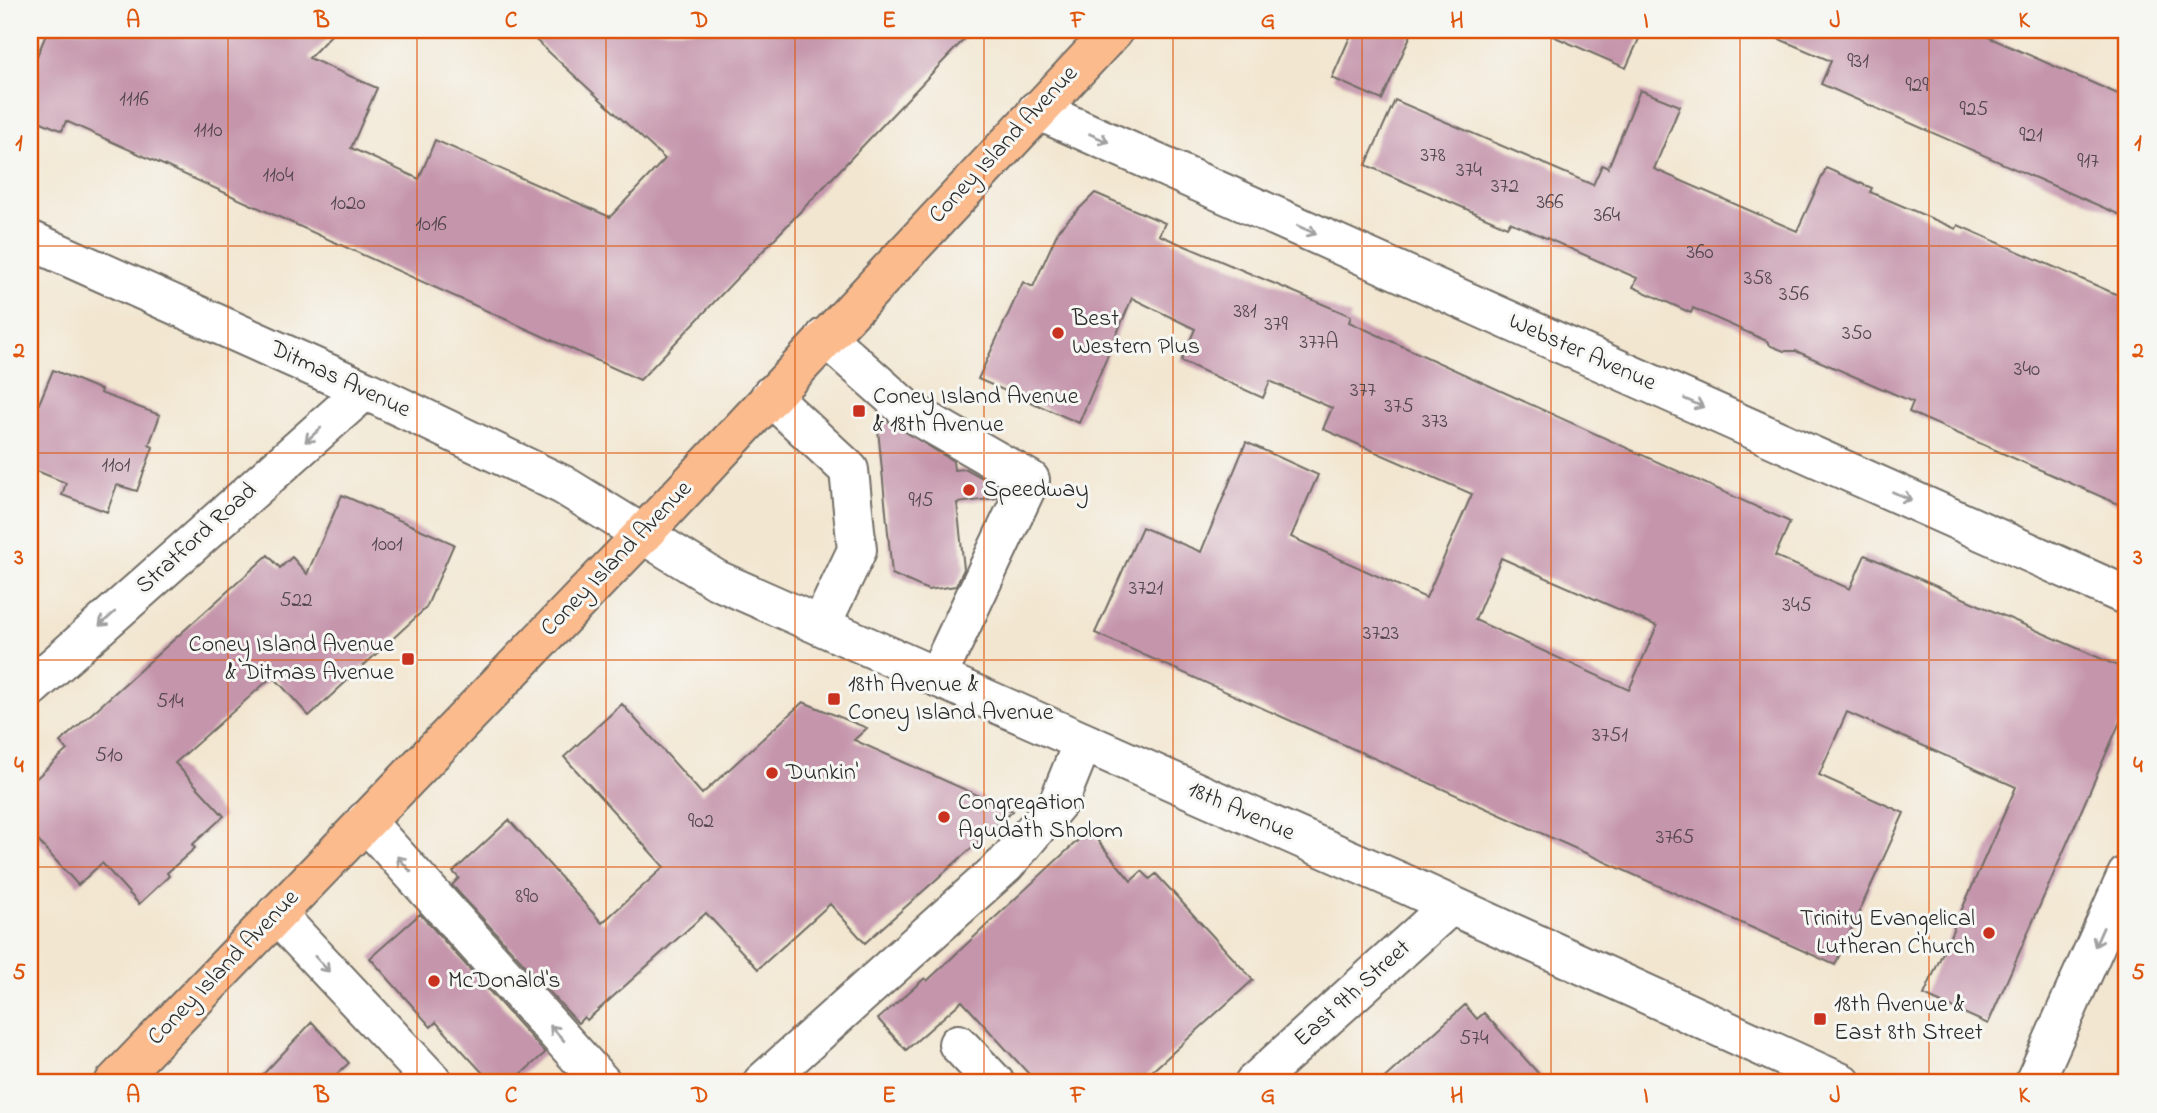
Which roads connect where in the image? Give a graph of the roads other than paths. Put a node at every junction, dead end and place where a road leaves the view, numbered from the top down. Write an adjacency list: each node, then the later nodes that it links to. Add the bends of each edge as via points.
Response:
1 (1114, 30): 2 (main road, Coney Island Avenue)
2 (1037, 110): 4 (main road, Coney Island Avenue); 8 (street, Webster Avenue, one-way to 8)
3 (30, 240): 5 (street, Ditmas Avenue)
4 (825, 337): 6 (main road, Coney Island Avenue); 10 (street, via 906,409 1030,480)
5 (365, 390): 7 (street, Ditmas Avenue, via 563,485); 11 (street, Stratford Road, one-way to 11)
6 (770, 396): 7 (main road, Coney Island Avenue); 9 (street, via 849,470 857,550)
7 (644, 533): 9 (street, 18th Avenue, via 717,580); 13 (main road, Coney Island Avenue)
8 (2127, 596)
9 (821, 625): 10 (street, 18th Avenue)
10 (937, 677): 12 (street, 18th Avenue)
11 (30, 688)
12 (1083, 742): 15 (street, 18th Avenue); 21 (street, via 1059,801 1006,864)
13 (365, 821): 16 (main road, Coney Island Avenue); 20 (street, one-way to 13)
14 (2127, 875): 25 (street, one-way to 25)
15 (1451, 905): 23 (street, East 9th Street); 24 (street, 18th Avenue)
16 (276, 914): 18 (main road, Coney Island Avenue); 19 (street, one-way to 19)
17 (958, 1044): 22 (street)
18 (114, 1083)
19 (434, 1083)
20 (602, 1083)
21 (762, 1083)
22 (995, 1083)
23 (1254, 1083)
24 (1843, 1083)
25 (2034, 1083)

